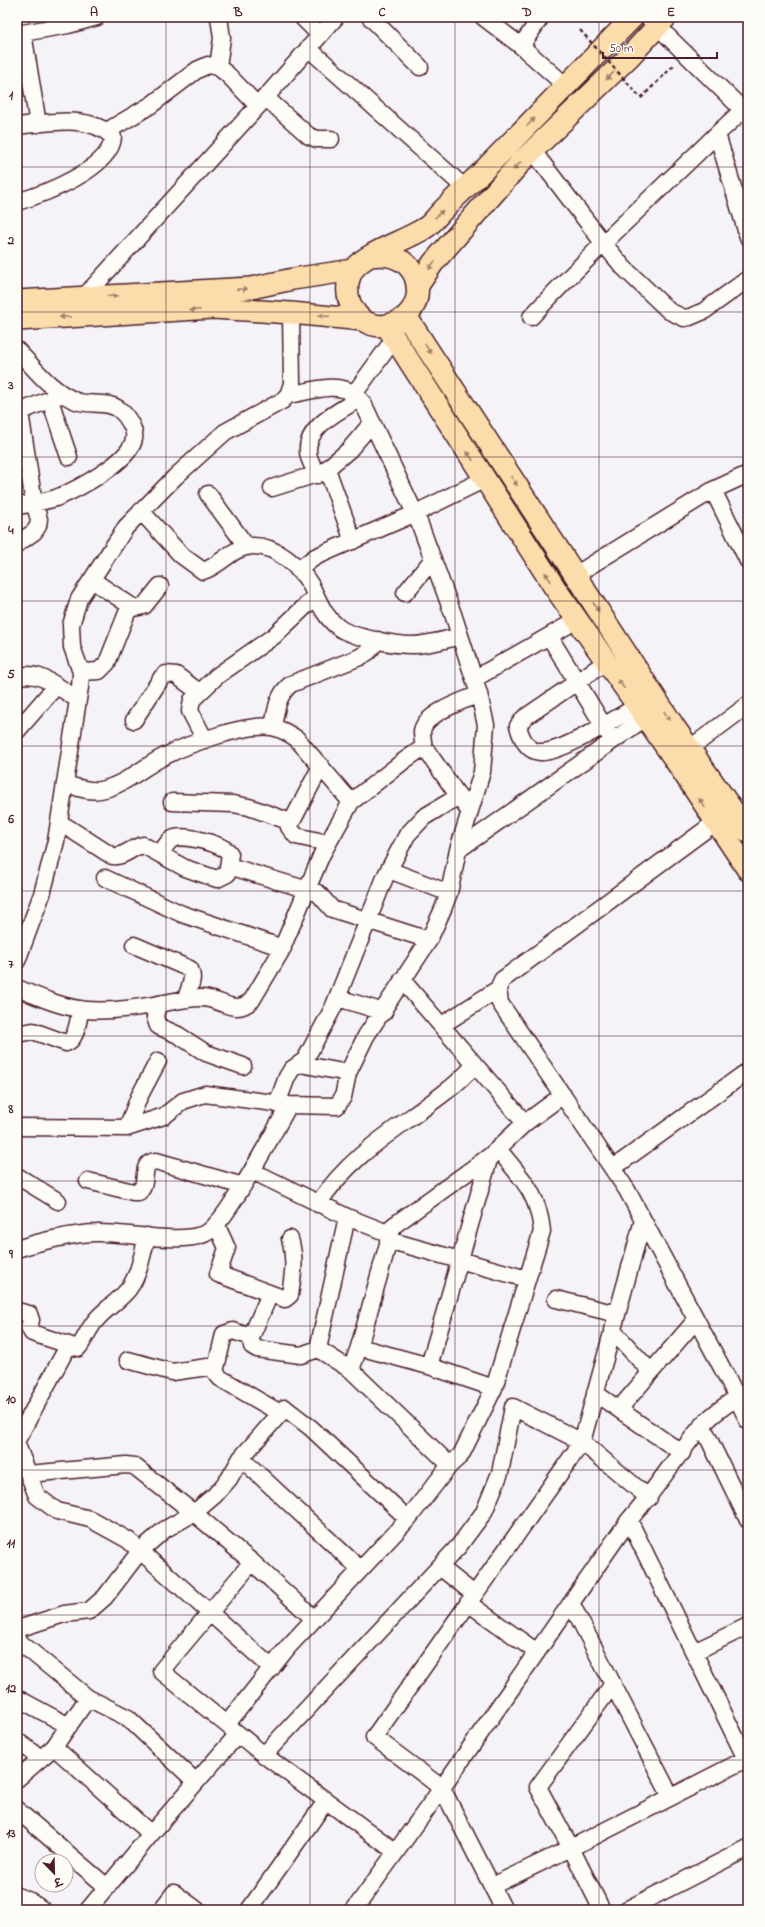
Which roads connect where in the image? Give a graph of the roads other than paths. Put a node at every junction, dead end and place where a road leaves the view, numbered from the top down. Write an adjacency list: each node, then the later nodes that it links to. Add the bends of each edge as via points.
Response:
1 (97, 17): 10 (street)
2 (219, 17): 14 (street, via 222,38)
3 (302, 17): 11 (street)
4 (370, 17): 15 (street)
5 (483, 17): 12 (street)
6 (541, 17): 12 (street)
7 (633, 17): 16 (main road)
8 (333, 19): 11 (street)
9 (657, 20): 18 (street, via 686,54); 24 (main road, one-way to 24, via 628,58)
10 (20, 34): 19 (street)
11 (320, 35): 13 (street)
12 (521, 46): 16 (street)
13 (308, 48): 17 (street); 25 (street)
14 (218, 67): 17 (street); 21 (street, via 208,65 197,70 151,104)
15 (420, 67)
16 (566, 86): 25 (main road, one-way to 16)
17 (262, 102): 23 (street, via 309,136); 33 (street)
18 (745, 112): 22 (street)
19 (38, 124): 20 (street); 21 (street, via 79,122)
20 (17, 126)
21 (107, 131): 26 (street, via 113,137 113,145 95,165 63,184)
22 (717, 134): 27 (street); 28 (street)
23 (331, 139)
24 (533, 151): 28 (street); 32 (main road, one-way to 32, via 432,263)
25 (465, 188): 29 (main road, one-way to 25, via 426,227)
26 (17, 202)
27 (748, 237)
28 (604, 244): 31 (street, via 623,267 669,311 684,318 704,311); 37 (street, via 571,273)
29 (370, 256): 30 (main road); 32 (main road, via 392,256 402,260 410,267)
30 (353, 270): 33 (main road, one-way to 30, via 251,288); 39 (main road, via 346,291 352,308)
31 (748, 279)
32 (417, 287): 36 (main road, via 416,300)
33 (84, 297): 34 (main road)
34 (17, 302)
35 (291, 313): 38 (main road, one-way to 38, via 213,308); 39 (main road, one-way to 35); 42 (street, via 292,384)
36 (406, 316): 40 (main road, via 397,322); 64 (main road, one-way to 64)
37 (531, 317)
38 (17, 320)
39 (363, 320): 40 (main road)
40 (390, 332): 43 (street); 50 (main road, one-way to 40)
41 (17, 350): 44 (street, via 47,382)
42 (288, 395): 43 (street, via 332,388 343,389); 56 (street, via 282,401 225,432)
43 (356, 396): 46 (street, via 363,403); 48 (street, via 331,415 312,435 308,446 309,456)
44 (56, 397): 45 (street); 47 (street); 54 (street, via 109,405 118,409 125,415 134,433 134,440 113,467 55,498)
45 (19, 412): 54 (street)
46 (372, 423): 48 (street, via 348,450); 57 (street)
47 (68, 457)
48 (322, 472): 51 (street); 58 (street)
49 (748, 474): 52 (street)
50 (485, 479): 57 (street); 70 (main road, one-way to 50)
51 (272, 488)
52 (713, 490): 62 (street); 64 (street)
53 (208, 494): 60 (street)
54 (34, 503): 55 (street); 59 (street, via 39,519 38,526)
55 (17, 506)
56 (141, 512): 60 (street, via 180,555 203,571 231,553); 65 (street, via 126,526)
57 (416, 513): 58 (street); 61 (street)
58 (353, 541): 63 (street, via 315,558)
59 (17, 544)
60 (246, 547): 63 (street, via 264,547 281,554)
61 (433, 559): 67 (street); 71 (street)
62 (748, 561)
63 (298, 570): 68 (street)
64 (575, 575): 91 (main road, one-way to 91)
65 (92, 580): 69 (street); 75 (street, via 79,599 70,625 72,647)
66 (160, 586): 69 (street, via 144,606 134,608)
67 (405, 593)
68 (316, 596): 73 (street, via 328,617 339,628); 80 (street, via 274,636 217,676)
69 (130, 605): 75 (street, via 107,662 99,671)
70 (577, 620): 72 (street); 74 (main road)
71 (460, 636): 73 (street, via 414,645); 79 (street)
72 (549, 636): 77 (street); 79 (street)
73 (378, 640): 86 (street, via 360,657 284,689 278,699)
74 (606, 662): 77 (street); 83 (main road, one-way to 74)
75 (81, 672): 81 (street)
76 (17, 678): 78 (street, via 30,674)
77 (577, 682): 85 (street); 85 (street, via 524,718 518,726 524,741 531,749 549,751 563,747)
78 (56, 686): 81 (street); 87 (street)
79 (476, 687): 90 (street, via 427,721 422,731); 98 (street, via 486,725 485,753 482,772)
80 (199, 692): 84 (street, via 176,675 166,674); 88 (street, via 192,700 190,711)
81 (77, 699): 93 (street)
82 (748, 706): 91 (street)
83 (641, 712): 85 (street); 89 (street); 101 (main road, one-way to 83)
84 (134, 720)
85 (603, 725): 89 (street)
86 (273, 727): 88 (street, via 256,727); 92 (street, via 297,739)
87 (17, 731)
88 (205, 740): 93 (street, via 165,756 110,787 88,790)
89 (613, 741): 104 (street)
90 (424, 747): 94 (street); 96 (street)
91 (689, 748): 97 (main road)
92 (321, 766): 96 (street); 100 (street)
93 (65, 784): 99 (street)
94 (459, 796): 98 (street); 107 (street, via 414,826)
95 (172, 802): 100 (street, via 233,804)
96 (351, 802): 103 (street)
97 (732, 810): 101 (street); 102 (main road)
98 (469, 811): 104 (street)
99 (59, 822): 105 (street, via 112,856 117,857 143,845); 116 (street, via 42,894)
100 (291, 822): 103 (street, via 289,827 296,836)
101 (715, 823): 108 (main road); 119 (street, via 502,980)
102 (748, 832)
103 (328, 843): 110 (street)
104 (458, 850): 111 (street)
105 (161, 854): 106 (street, via 196,872 217,879 227,874); 106 (street, via 175,838 215,844 228,850)
106 (228, 866): 110 (street)
107 (389, 870): 111 (street); 112 (street)
108 (748, 870)
109 (105, 878): 115 (street, via 182,914)
110 (306, 890): 112 (street, via 322,896 332,909); 115 (street)
111 (449, 893): 113 (street)
112 (368, 921): 113 (street); 121 (street)
113 (429, 940): 117 (street)
114 (134, 945): 120 (street, via 190,969 192,980)
115 (283, 948): 120 (street, via 246,1006 240,1008 207,998)
116 (17, 961)
117 (402, 980): 124 (street); 125 (street)
118 (17, 988): 123 (street, via 65,1006)
119 (498, 989): 125 (street); 133 (street, via 500,1003)
120 (186, 998): 122 (street)
121 (338, 998): 124 (street); 128 (street)
122 (158, 1004): 123 (street, via 110,1010); 130 (street, via 155,1017 158,1026 206,1053)
123 (81, 1009): 126 (street, via 74,1037 70,1042 66,1043 33,1032)
124 (384, 1012): 132 (street, via 366,1036)
125 (442, 1025): 129 (street)
126 (17, 1034)
127 (158, 1061): 137 (street, via 139,1097)
128 (300, 1064): 132 (street); 134 (street, via 287,1077)
129 (475, 1065): 135 (street); 145 (street, via 449,1090 377,1141 346,1168)
130 (243, 1066)
131 (748, 1071): 139 (street)
132 (348, 1073): 134 (street, via 343,1096 337,1106)
133 (563, 1095): 135 (street); 139 (street)
134 (283, 1104): 137 (street, via 205,1094 183,1101 164,1116); 140 (street)
135 (525, 1123): 138 (street)
136 (17, 1127): 137 (street)
137 (127, 1128)
138 (494, 1152): 150 (street, via 393,1226); 153 (street); 154 (street, via 531,1190 540,1213 542,1231)
139 (613, 1168): 147 (street)
140 (252, 1172): 143 (street); 145 (street)
141 (17, 1176): 144 (street)
142 (88, 1181): 143 (street, via 139,1192 144,1185 145,1167 156,1161)
143 (243, 1186): 148 (street)
144 (58, 1201)
145 (318, 1204): 146 (street)
146 (347, 1217): 150 (street); 164 (street)
147 (643, 1220): 158 (street); 159 (street)
148 (216, 1224): 149 (street, via 200,1236 190,1238); 155 (street, via 227,1248 218,1274)
149 (147, 1236): 152 (street, via 96,1232); 162 (street, via 132,1284 99,1316 78,1348)
150 (389, 1237): 153 (street); 163 (street)
151 (290, 1239): 155 (street, via 294,1255 290,1295 285,1299)
152 (17, 1249)
153 (460, 1260): 154 (street); 167 (street)
154 (527, 1279): 170 (street)
155 (270, 1294): 161 (street)
156 (556, 1299): 158 (street)
157 (17, 1311): 162 (street, via 29,1314 29,1327 32,1333)
158 (617, 1314): 160 (street)
159 (696, 1320): 169 (street); 172 (street)
160 (612, 1330): 169 (street); 171 (street)
161 (251, 1337): 164 (street, via 252,1346 257,1349 301,1355); 166 (street, via 233,1331 224,1334)
162 (68, 1346): 178 (street)
163 (360, 1347): 167 (street); 168 (street)
164 (318, 1349): 168 (street)
165 (128, 1360): 166 (street, via 172,1372)
166 (215, 1366): 175 (street, via 215,1372 220,1378)
167 (429, 1366): 170 (street)
168 (351, 1370): 183 (street)
169 (651, 1372): 174 (street)
170 (491, 1393): 173 (street); 183 (street, via 461,1455)
171 (595, 1393): 174 (street); 179 (street)
172 (742, 1395): 176 (street); 177 (street)
173 (513, 1407): 179 (street); 192 (street, via 500,1473 484,1512)
174 (619, 1409): 181 (street)
175 (280, 1413): 182 (street); 187 (street, via 285,1408 311,1428)
176 (748, 1421)
177 (702, 1425): 181 (street); 189 (street)
178 (17, 1440)
179 (582, 1442): 185 (street); 194 (street)
180 (17, 1445): 184 (street)
181 (682, 1453): 185 (street)
182 (241, 1458): 186 (street, via 229,1479); 193 (street)
183 (450, 1465): 187 (street)
184 (29, 1474): 186 (street, via 134,1466); 190 (street, via 37,1496 57,1511 90,1519 128,1540)
185 (648, 1498): 188 (street)
186 (194, 1513): 190 (street, via 164,1530); 191 (street)
187 (408, 1519): 193 (street)
188 (629, 1520): 195 (street); 201 (street)
189 (748, 1520)
190 (140, 1551): 196 (street); 199 (street, via 105,1597 89,1611 64,1614)
191 (252, 1562): 196 (street); 197 (street)
192 (440, 1567): 194 (street); 210 (street)
193 (360, 1569): 197 (street)
194 (471, 1599): 200 (street); 215 (street, via 374,1737)
195 (571, 1603): 200 (street); 203 (street)
196 (210, 1613): 202 (street); 207 (street, via 161,1671)
197 (314, 1619): 202 (street)
198 (748, 1626): 201 (street)
199 (19, 1630): 205 (street)
200 (537, 1652): 215 (street)
201 (694, 1652): 212 (street)
202 (272, 1668): 207 (street)
203 (613, 1684): 216 (street); 220 (street, via 538,1787)
204 (17, 1698): 206 (street)
205 (88, 1698): 206 (street); 214 (street, via 128,1718)
206 (69, 1726): 209 (street)
207 (233, 1729): 210 (street); 214 (street)
208 (17, 1741): 211 (street)
209 (54, 1747): 211 (street); 219 (street)
210 (264, 1755): 217 (street)
211 (41, 1758): 213 (street)
212 (747, 1760): 216 (street)
213 (17, 1779)
214 (196, 1782): 219 (street)
215 (442, 1788): 222 (street); 223 (street)
216 (672, 1797): 220 (street)
217 (326, 1801): 222 (street); 230 (street)
218 (17, 1810): 224 (street)
219 (150, 1834): 224 (street)
220 (571, 1848): 223 (street); 233 (street)
221 (748, 1848): 234 (street)
222 (396, 1852): 231 (street)
223 (492, 1886): 232 (street)
224 (107, 1887): 227 (street)
225 (17, 1896): 226 (street)
226 (43, 1910)
227 (88, 1910)
228 (161, 1910): 229 (street, via 174,1893)
229 (197, 1910)
230 (249, 1910)
231 (354, 1910)
232 (504, 1910)
233 (602, 1910)
234 (626, 1910)

